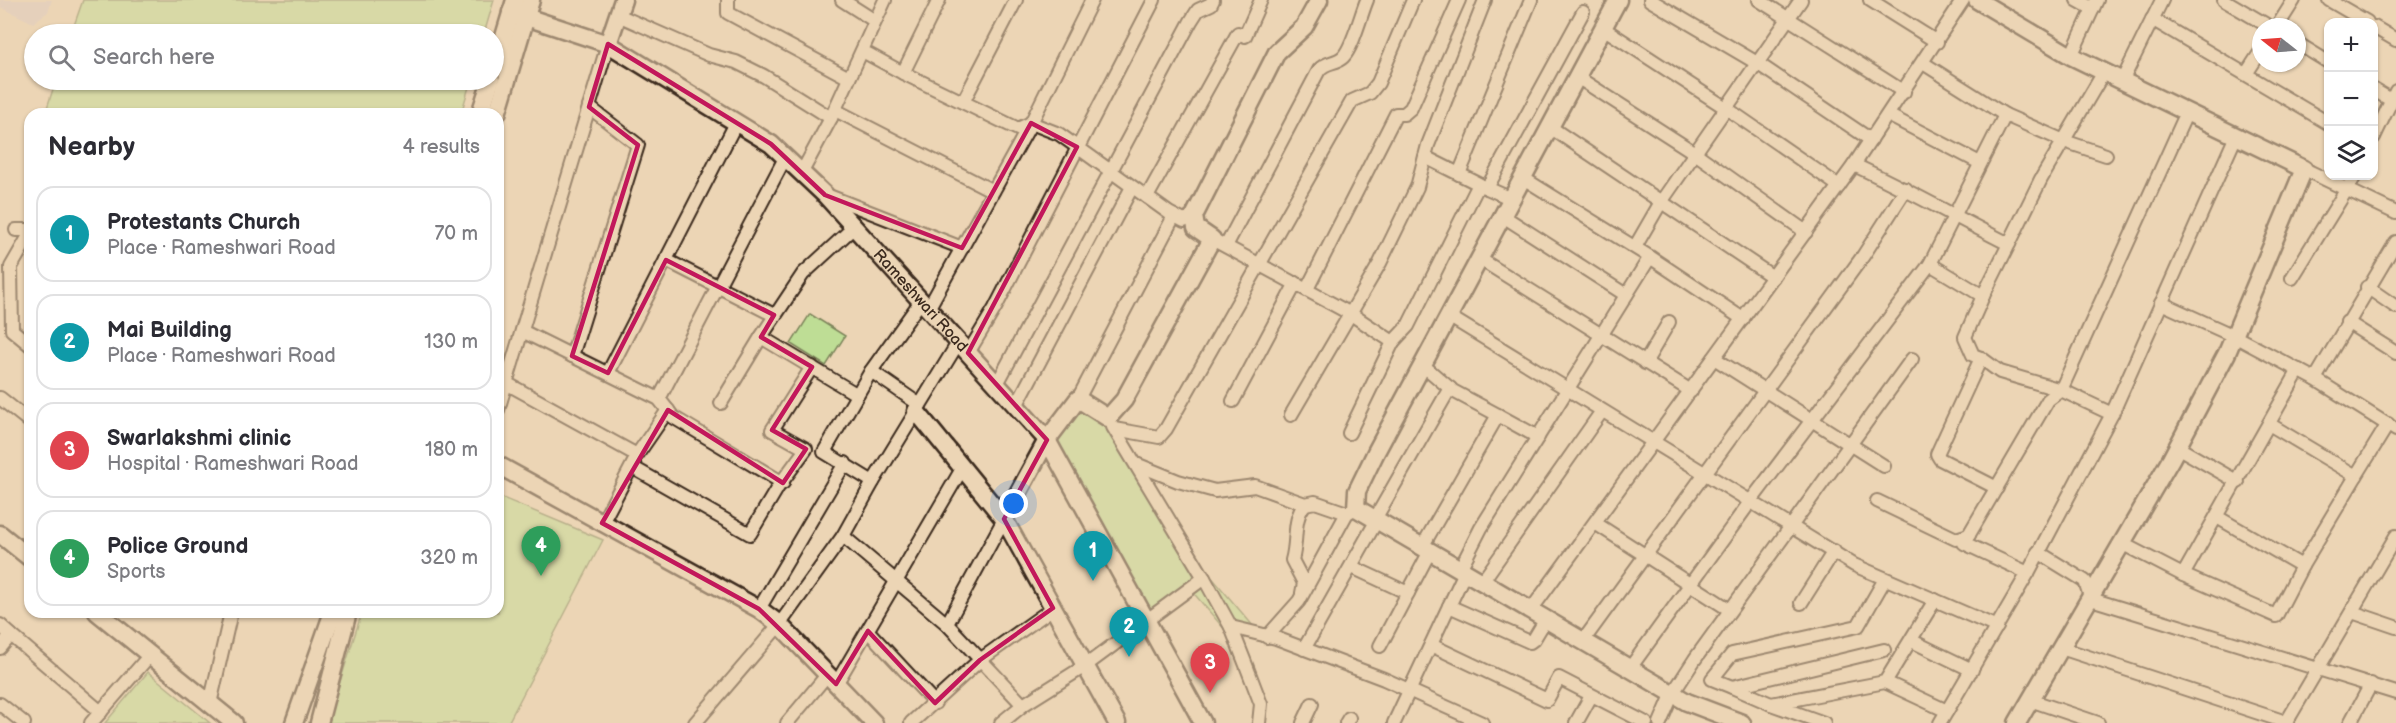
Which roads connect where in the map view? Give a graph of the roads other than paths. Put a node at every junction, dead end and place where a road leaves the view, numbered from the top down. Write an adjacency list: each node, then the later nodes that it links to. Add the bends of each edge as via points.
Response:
1 (728, 0): 55 (street, via 728,13)
2 (842, 0): 37 (street)
3 (885, 0): 37 (street)
4 (939, 0): 52 (street)
5 (1016, 0): 63 (street)
6 (1092, 0): 74 (street)
7 (1154, 0): 80 (street)
8 (1213, 0): 89 (street, via 1195,15)
9 (1261, 0): 100 (street, via 1245,36 1238,33)
10 (1319, 0): 105 (street, via 1304,27 1276,51)
11 (1367, 0): 114 (street, via 1344,56 1319,70)
12 (1413, 0): 121 (street, via 1378,83 1370,93 1352,101)
13 (1459, 0): 126 (street, via 1411,108 1396,114)
14 (1485, 0): 84 (street)
15 (1531, 0): 90 (street)
16 (1618, 0): 38 (street)
17 (1650, 0): 48 (street)
18 (1759, 0): 32 (street)
19 (1801, 0): 32 (street)
20 (1870, 0): 41 (street)
21 (1963, 0): 41 (street)
22 (1977, 0): 46 (street)
23 (2077, 0): 28 (street)
24 (2162, 0): 36 (street)
25 (2224, 0): 33 (street)
26 (2294, 0): 34 (street)
27 (2329, 0): 35 (street)
28 (2095, 4): 46 (street)
29 (521, 7): 42 (street, Rameshwari Road); 43 (street); 56 (street)
30 (620, 7): 42 (street); 70 (street, via 709,55 736,62)
31 (1583, 12): 93 (street)
32 (1788, 18): 48 (street); 61 (street)
33 (2255, 18)
34 (2283, 18)
35 (2360, 18)
36 (2152, 19): 53 (street); 57 (street)
37 (875, 21): 55 (street)
38 (1603, 28): 54 (street); 67 (street)
39 (2378, 30): 40 (street)
40 (2396, 40)
41 (1936, 42): 49 (street)
42 (608, 44): 64 (street); 73 (street, Rameshwari Road)
43 (504, 47)
44 (2306, 49): 47 (street)
45 (868, 54): 52 (street)
46 (2071, 56): 51 (street)
47 (2324, 60)
48 (1757, 63): 67 (street); 78 (street)
49 (1923, 63): 61 (street); 69 (street)
50 (2252, 65): 53 (street)
51 (2104, 72): 57 (street); 79 (street)
52 (903, 73): 63 (street)
53 (2246, 74): 72 (street)
54 (1577, 77): 75 (street); 81 (street)
55 (849, 78): 70 (street)
56 (504, 80)
57 (2122, 81): 68 (street)
58 (488, 90): 65 (street)
59 (502, 90): 66 (street)
60 (2378, 91): 62 (street)
61 (1904, 92): 71 (street)
62 (2394, 96): 76 (street)
63 (963, 102): 74 (street, via 1018,129)
64 (589, 107): 139 (street); 147 (street, via 638,145)
65 (482, 108)
66 (497, 108)
67 (1726, 108): 81 (street); 94 (street)
68 (2187, 112): 77 (street); 164 (street)
69 (2005, 114): 79 (street); 85 (street)
70 (836, 115): 88 (street); 98 (street)
71 (1888, 115): 78 (street); 85 (street)
72 (2324, 121)
73 (736, 123): 83 (street, Rameshwari Road); 119 (street)
74 (1031, 123): 80 (street, via 1059,134); 98 (street)
75 (1550, 127): 91 (street); 102 (street)
76 (2378, 127)
77 (2236, 136): 87 (street); 130 (street)
78 (1871, 140): 86 (street)
79 (2064, 141): 82 (street); 115 (street)
80 (1077, 147): 89 (street); 145 (street, via 995,308)
81 (1695, 153): 102 (street); 111 (street)
82 (2106, 155)
83 (786, 156): 88 (street, Rameshwari Road); 125 (street)
84 (1425, 157): 90 (street); 133 (street, via 1413,196)
85 (1980, 163): 107 (street)
86 (1854, 165): 94 (street); 96 (street)
87 (2304, 169): 97 (street); 141 (street)
88 (801, 172): 99 (street, Rameshwari Road)
89 (1111, 172): 95 (street); 159 (street)
90 (1459, 174): 93 (street)
91 (1523, 178): 101 (street); 117 (street)
92 (2353, 180): 97 (street)
93 (1483, 186): 101 (street); 144 (street, via 1408,326)
94 (1839, 186): 111 (street)
95 (1132, 187): 100 (street); 172 (street)
96 (1906, 189): 107 (street); 162 (street, via 1863,256)
97 (2349, 190): 103 (street); 124 (street)
98 (993, 191): 116 (street)
99 (825, 195): 108 (street, Rameshwari Road); 116 (street)
100 (1147, 197): 104 (street)
101 (1512, 199): 106 (street)
102 (1661, 202): 117 (street); 123 (street)
103 (2396, 213)
104 (1174, 216): 105 (street, via 1184,221); 169 (street)
105 (1194, 216): 114 (street, via 1196,228)
106 (1503, 216): 120 (street); 128 (street)
107 (1953, 216): 115 (street); 122 (street)
108 (854, 227): 131 (street, Rameshwari Road); 134 (street, via 803,274)
109 (16, 230): 110 (street)
110 (24, 231)
111 (1806, 231): 123 (street)
112 (2396, 242): 127 (street)
113 (24, 243): 143 (street, via 11,267 10,308 12,330)
114 (1219, 243): 121 (street); 181 (street)
115 (2009, 244): 129 (street)
116 (962, 248): 131 (street)
117 (1635, 248): 118 (street)
118 (1650, 257): 128 (street); 136 (street)
119 (666, 260): 125 (street); 156 (street)
120 (1480, 260): 135 (street); 140 (street)
121 (1261, 264): 126 (street); 181 (street, via 1159,437)
122 (1930, 264): 129 (street); 180 (street)
123 (1773, 277): 136 (street)
124 (2292, 278)
125 (719, 285): 134 (street); 168 (street)
126 (1302, 286): 133 (street); 170 (street)
127 (2367, 287): 132 (street); 138 (street)
128 (1626, 295): 140 (street)
129 (1983, 296): 148 (street, via 1965,337 1973,355)
130 (2162, 303): 141 (street); 176 (street)
131 (924, 305): 145 (street, Rameshwari Road); 154 (street)
132 (2396, 307)
133 (1351, 314): 144 (street); 177 (street)
134 (774, 315): 142 (street)
135 (1450, 317): 152 (street); 161 (street)
136 (1743, 319): 149 (street)
137 (1669, 322): 151 (street)
138 (2347, 322): 146 (street); 157 (street)
139 (522, 331): 147 (street); 158 (street)
140 (1601, 336): 151 (street); 161 (street)
141 (2234, 336): 155 (street); 189 (street)
142 (761, 337): 153 (street); 171 (street)
143 (24, 340)
144 (1393, 342): 184 (street)
145 (963, 348): 159 (street, Rameshwari Road); 173 (street)
146 (2396, 353)
147 (572, 356): 156 (street)
148 (1981, 357): 164 (street, via 2000,372); 201 (street, via 1937,454)
149 (1714, 358): 162 (street); 165 (street)
150 (1912, 359): 188 (street)
151 (1645, 363): 165 (street)
152 (1424, 366): 160 (street); 205 (street, via 1376,452)
153 (812, 367): 166 (street); 200 (street, via 772,430 806,449)
154 (871, 370): 166 (street); 173 (street)
155 (2299, 370): 157 (street); 182 (street)
156 (608, 373): 168 (street)
157 (2314, 378): 183 (street)
158 (506, 383): 163 (street); 190 (street)
159 (997, 384): 172 (street, Rameshwari Road)
160 (1450, 388): 178 (street); 208 (street)
161 (1567, 389): 175 (street); 185 (street)
162 (1765, 389): 180 (street); 196 (street)
163 (504, 390)
164 (2061, 390): 176 (street); 201 (street, via 2048,400)
165 (1691, 391): 187 (street)
166 (856, 394): 191 (street, via 824,452)
167 (0, 398): 179 (street)
168 (659, 399): 174 (street)
169 (1078, 399): 181 (street); 186 (street)
170 (1233, 401)
171 (721, 403)
172 (1016, 406): 186 (street, Rameshwari Road)
173 (918, 408): 194 (street); 198 (street)
174 (668, 410): 190 (street); 200 (street, via 673,417)
175 (1602, 411): 187 (street); 230 (street)
176 (2112, 414): 219 (street)
177 (1291, 415)
178 (1498, 415): 185 (street); 217 (street)
179 (24, 417)
180 (1813, 419): 188 (street); 203 (street)
181 (1112, 424): 192 (street)
182 (2269, 424): 197 (street); 199 (street)
183 (2392, 427): 197 (street)
184 (1349, 433)
185 (1538, 437): 224 (street, via 1482,528)
186 (1047, 440): 207 (street); 247 (street, Rameshwari Road)
187 (1654, 442): 196 (street); 210 (street)
188 (1851, 445): 193 (street); 211 (street)
189 (2177, 447): 199 (street); 216 (street)
190 (635, 461): 200 (street, via 750,534); 209 (street)
191 (845, 463): 198 (street); 239 (street)
192 (1136, 464): 204 (street, via 1215,491 1255,486); 227 (street)
193 (1884, 466)
194 (963, 467): 207 (street); 229 (street)
195 (504, 468): 209 (street)
196 (1704, 473): 203 (street); 221 (street)
197 (2356, 476): 222 (street)
198 (873, 482): 214 (street)
199 (2238, 482): 206 (street)
200 (783, 483)
201 (1996, 488): 213 (street)
202 (1877, 501): 213 (street, via 1956,539)
203 (1750, 502): 211 (street); 231 (street)
204 (1305, 504): 205 (street, via 1315,502); 233 (street, via 1296,521 1292,560 1304,583)
205 (1351, 510): 208 (street); 233 (street)
206 (2217, 517): 222 (street); 226 (street)
207 (1004, 519): 238 (street); 248 (street)
208 (1376, 520): 217 (street); 223 (street)
209 (602, 523): 239 (street)
210 (1595, 523): 221 (street); 242 (street)
211 (1790, 528): 218 (street); 240 (street)
212 (0, 534): 220 (street)
213 (1969, 535): 225 (street, via 1964,543)
214 (843, 536): 229 (street); 250 (street)
215 (2396, 536): 241 (street)
216 (2121, 543): 226 (street); 234 (street)
217 (1426, 549): 224 (street); 232 (street)
218 (1834, 551): 228 (street); 236 (street)
219 (2038, 552): 225 (street); 234 (street, via 2085,581)
220 (24, 553)
221 (1647, 557): 231 (street); 257 (street)
222 (2302, 566): 226 (street, via 2276,616)
223 (1352, 567): 232 (street); 263 (street)
224 (1463, 570): 230 (street); 237 (street)
225 (2028, 573): 252 (street)
226 (2183, 575)
227 (1204, 578): 247 (street); 251 (street)
228 (1884, 579): 235 (street); 274 (street, via 1858,626 1732,654 1712,679)
229 (897, 581): 248 (street); 254 (street)
230 (1482, 582): 242 (street)
231 (1690, 584): 240 (street); 268 (street)
232 (1408, 593): 260 (street)
233 (1301, 594): 256 (street)
234 (2091, 598): 262 (street); 269 (street)
235 (1935, 600): 252 (street); 258 (street)
236 (1801, 603)
237 (1449, 606): 242 (street, via 1530,642); 259 (street)
238 (1053, 608): 266 (street); 267 (street)
239 (759, 609): 250 (street)
240 (1730, 610): 276 (street)
241 (2352, 612): 253 (street); 269 (street)
242 (1538, 615): 257 (street)
243 (104, 618): 265 (street)
244 (230, 618): 282 (street)
245 (331, 618): 293 (street)
246 (346, 618): 294 (street)
247 (1146, 620): 267 (street); 300 (street, Rameshwari Road)
248 (947, 624): 266 (street)
249 (0, 625): 255 (street)
250 (779, 625): 271 (street); 295 (street)
251 (1231, 627): 256 (street); 301 (street, via 1261,704)
252 (1996, 627): 270 (street)
253 (2396, 627)
254 (868, 631): 271 (street); 280 (street)
255 (12, 635): 261 (street); 288 (street)
256 (1267, 638): 263 (street)
257 (1583, 641): 268 (street)
258 (1912, 641): 270 (street); 272 (street)
259 (1431, 645): 275 (street); 278 (street, via 1547,700 1558,678)
260 (1380, 646)
261 (0, 648)
262 (2061, 648): 279 (street); 314 (street)
263 (1304, 649): 275 (street)
264 (1884, 650): 274 (street)
265 (150, 655): 282 (street); 288 (street)
266 (980, 660): 280 (street); 284 (street)
267 (1085, 666): 284 (street); 289 (street)
268 (1630, 668): 276 (street)
269 (2316, 668): 273 (street); 314 (street)
270 (1972, 670): 287 (street)
271 (832, 679): 296 (street); 297 (street)
272 (1885, 682): 283 (street); 287 (street)
273 (2371, 684): 277 (street); 315 (street)
274 (1732, 687): 283 (street)
275 (1410, 690): 303 (street); 304 (street)
276 (1673, 693): 307 (street); 308 (street)
277 (2396, 693)
278 (1591, 696): 305 (street); 306 (street)
279 (2030, 700): 312 (street); 313 (street)
280 (935, 703): 298 (street)
281 (0, 704): 290 (street)
282 (210, 704): 292 (street)
283 (1771, 704): 286 (street)
284 (1023, 705): 299 (street)
285 (1312, 705): 302 (street)
286 (1788, 710): 309 (street); 310 (street)
287 (1947, 711): 311 (street)
288 (100, 712): 291 (street)
289 (1113, 721)
290 (24, 723)
291 (91, 723)
292 (234, 723)
293 (294, 723)
294 (319, 723)
295 (695, 723)
296 (787, 723)
297 (874, 723)
298 (911, 723)
299 (1002, 723)
300 (1203, 723)
301 (1259, 723)
302 (1303, 723)
303 (1394, 723)
304 (1482, 723)
305 (1576, 723)
306 (1646, 723)
307 (1660, 723)
308 (1742, 723)
309 (1784, 723)
310 (1824, 723)
311 (1940, 723)
312 (2017, 723)
313 (2098, 723)
314 (2286, 723)
315 (2350, 723)

